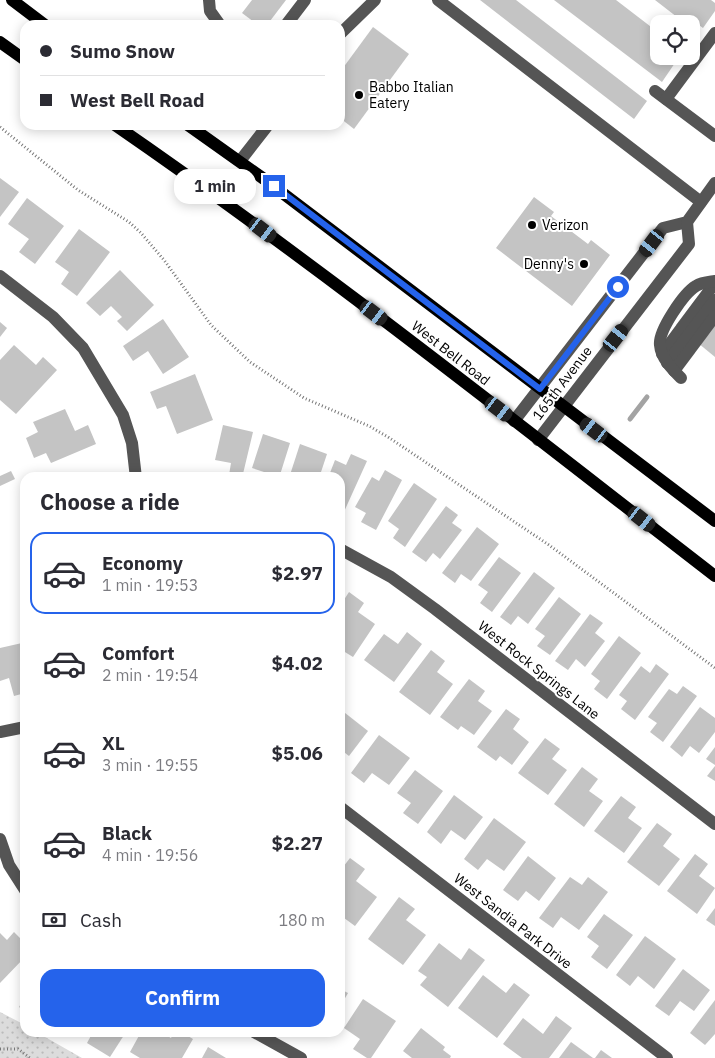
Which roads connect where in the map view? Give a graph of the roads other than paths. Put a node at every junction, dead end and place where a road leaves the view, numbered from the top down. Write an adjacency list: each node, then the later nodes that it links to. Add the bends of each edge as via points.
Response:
1 (12, 0): 6 (main road)
2 (209, 0): 7 (street, via 210,12)
3 (305, 0): 8 (street)
4 (375, 0): 9 (street)
5 (438, 0): 19 (street)
6 (38, 20)
7 (216, 20)
8 (290, 20)
9 (345, 29)
10 (715, 33): 16 (street, via 660,95)
11 (0, 42): 12 (main road)
12 (20, 56)
13 (121, 130): 28 (main road, West Bell Road, via 207,189)
14 (195, 130): 17 (main road, West Bell Road)
15 (264, 130): 17 (street)
16 (715, 136)
17 (240, 161): 26 (main road, West Bell Road)
18 (715, 183): 19 (street)
19 (702, 202): 20 (street)
20 (686, 222): 26 (street, 165th Avenue, via 663,228); 27 (street, 165th Avenue, via 688,244)
21 (0, 276): 30 (street, via 53,317 83,348 123,415 132,443)
22 (715, 282): 25 (street)
23 (715, 300): 25 (street)
24 (715, 316): 25 (street)
25 (671, 367)
26 (540, 389): 27 (main road, West Bell Road); 28 (street, 165th Avenue)
27 (563, 407): 29 (street, 165th Avenue); 31 (main road, West Bell Road)
28 (514, 421): 29 (main road, West Bell Road)
29 (538, 440): 33 (main road, West Bell Road)
30 (135, 472)
31 (715, 521)
32 (345, 552): 37 (street, West Rock Springs Lane, via 391,577)
33 (715, 576)
34 (20, 728): 35 (street)
35 (0, 732)
36 (345, 811): 42 (street, West Sandia Park Drive)
37 (715, 824)
38 (0, 839): 39 (street, via 9,865)
39 (20, 882)
40 (263, 1037): 41 (street)
41 (301, 1058)
42 (667, 1058)

